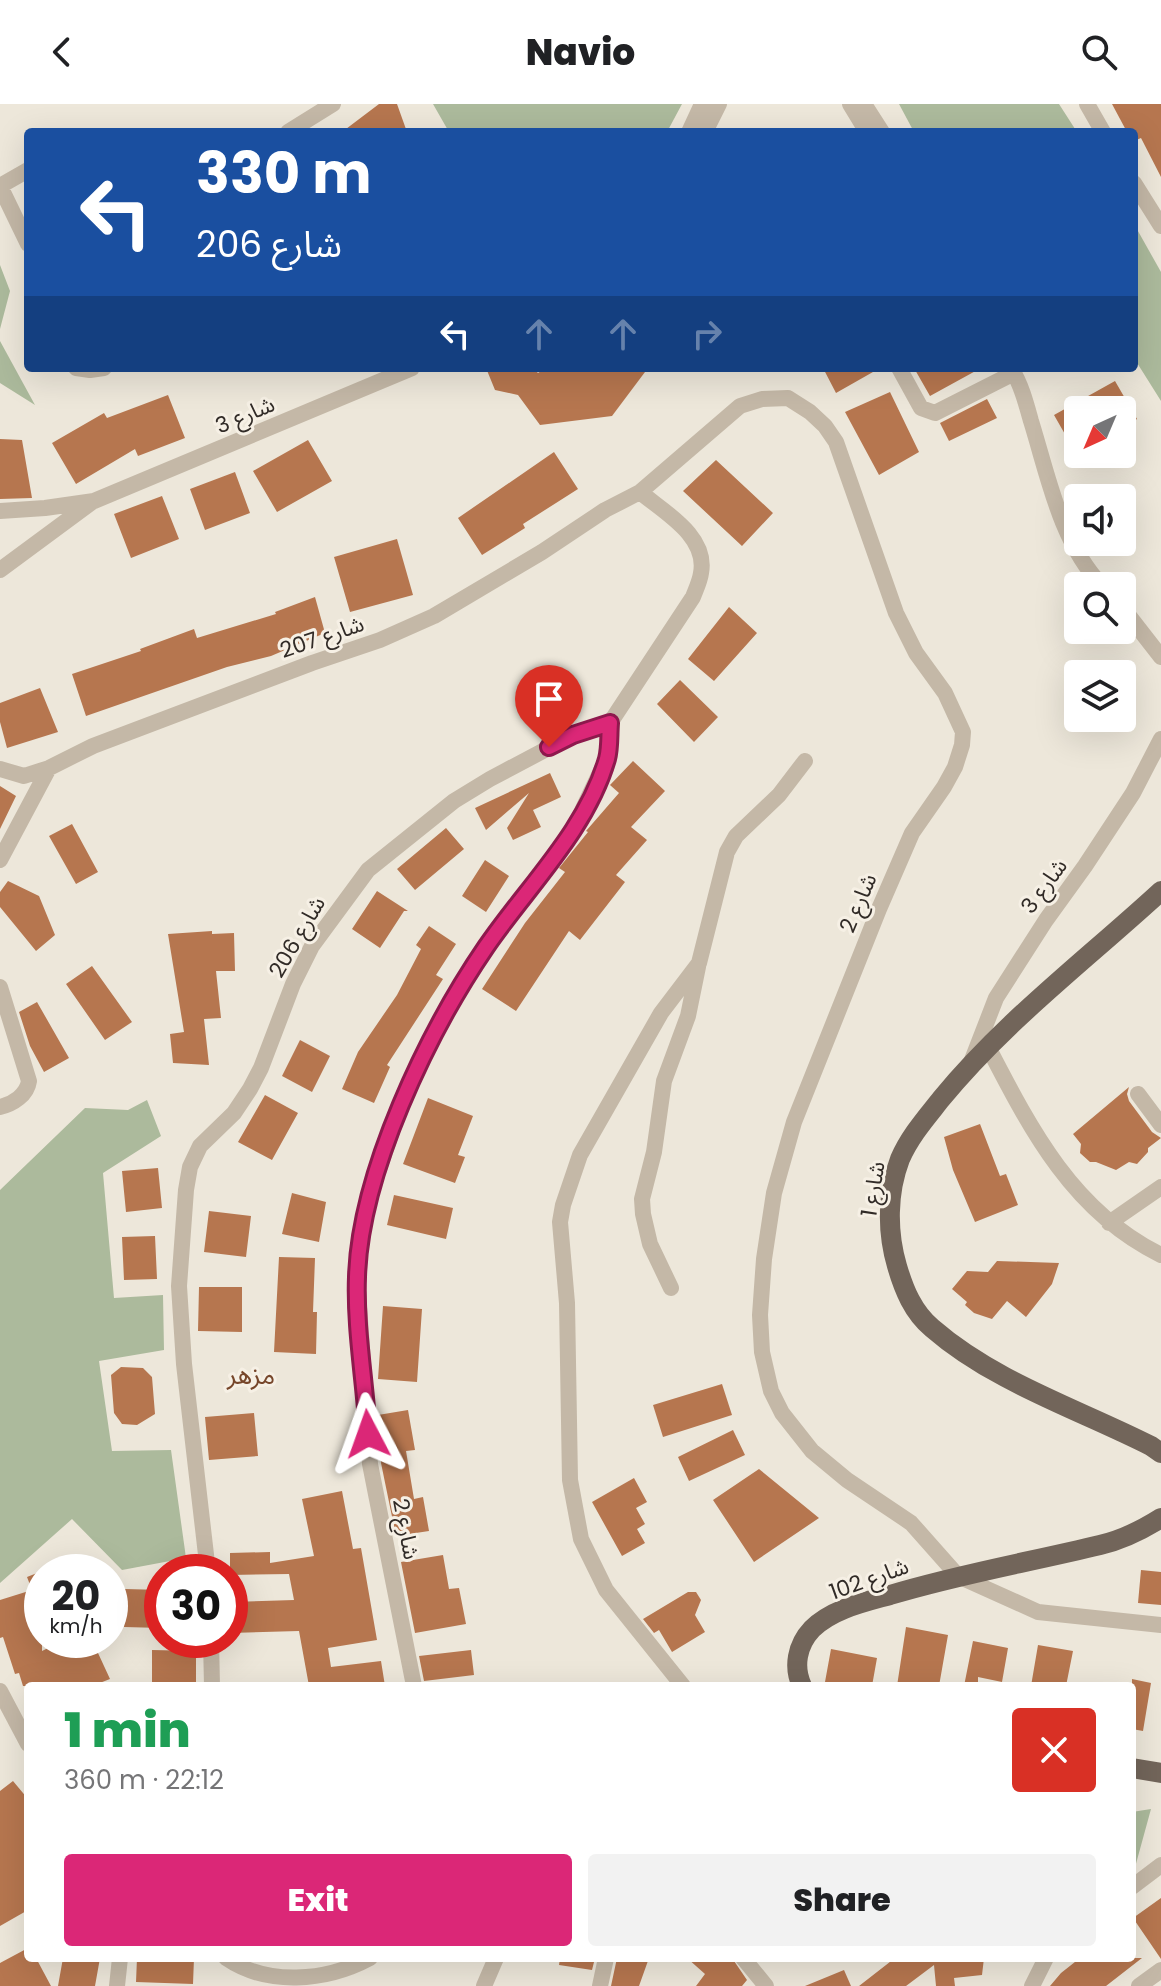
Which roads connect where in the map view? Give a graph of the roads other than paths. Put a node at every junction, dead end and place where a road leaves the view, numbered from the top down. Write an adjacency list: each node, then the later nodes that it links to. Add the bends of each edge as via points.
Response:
1 (333, 104): 7 (street)
2 (702, 104): 8 (street)
3 (719, 104): 9 (street)
4 (850, 104): 10 (street)
5 (864, 104): 11 (street)
6 (1087, 104): 12 (street)
7 (294, 128)
8 (691, 128)
9 (707, 128)
10 (865, 128)
11 (879, 128)
12 (1101, 128)
13 (24, 172): 14 (street)
14 (0, 186): 17 (street)
15 (1138, 189): 16 (street)
16 (1161, 226)
17 (24, 236)
18 (402, 372): 23 (street, شارع 3)
19 (901, 372): 20 (street, via 921,408 935,413)
20 (1009, 372)
21 (1014, 372): 26 (street, via 1066,533)
22 (640, 492): 29 (street, via 688,532 702,561 701,573 693,597); 32 (street, شارع 207, via 434,616 93,746); 50 (street, شارع 2, via 740,406 788,398 810,412 836,442 896,613 963,732 955,767 912,833 879,909 794,1122 774,1193 760,1315 771,1391 794,1430 832,1468 911,1523)
23 (94, 501): 24 (street); 25 (street)
24 (0, 511)
25 (0, 570)
26 (1091, 572)
27 (1136, 625): 28 (street)
28 (1161, 657)
29 (610, 723): 49 (street, شارع 206, via 573,735 490,779 368,870 312,946 250,1089 200,1146 186,1190 179,1286); 54 (street, شارع 2, via 607,758 573,830 484,950 426,1049 366,1207 357,1276 370,1464)
30 (1161, 739): 39 (street, شارع 3, via 1133,793 996,998)
31 (805, 761): 36 (street, via 727,852)
32 (49, 768): 33 (street, شارع 207, via 24,776); 34 (street)
33 (0, 769)
34 (0, 860)
35 (1161, 891): 38 (main road, شارع 1)
36 (699, 963): 46 (street, via 688,1016 664,1081 642,1199 650,1244); 55 (street, via 661,1013 580,1155 560,1222 570,1480 581,1539 606,1590)
37 (0, 987): 41 (street, via 29,1081 20,1097)
38 (988, 1047): 39 (main road, شارع 1); 44 (street, via 1051,1160)
39 (970, 1064): 47 (main road, شارع 1, via 916,1130 895,1177 889,1220 892,1249 912,1307 980,1363)
40 (1138, 1094): 42 (street)
41 (0, 1107)
42 (1161, 1125)
43 (1161, 1187): 44 (street)
44 (1109, 1223): 45 (street)
45 (1161, 1255)
46 (671, 1288)
47 (1161, 1453)
48 (1161, 1518): 50 (main road, via 1100,1545)
49 (206, 1554)
50 (958, 1576): 51 (street, via 1038,1612); 56 (main road, شارع 102, via 860,1604 816,1626 797,1662)
51 (1161, 1625)
52 (211, 1658): 53 (street)
53 (212, 1682)
54 (413, 1682)
55 (680, 1682)
56 (801, 1682)
57 (0, 1691): 58 (street)
58 (24, 1736)
59 (1136, 1769): 60 (main road)
60 (1161, 1774)
61 (1160, 1862): 62 (street)
62 (1136, 1883)
63 (120, 1962): 71 (street)
64 (230, 1962): 65 (street, via 240,1971 281,1982 308,1981)
65 (359, 1962)
66 (494, 1962): 72 (street)
67 (605, 1962): 73 (street)
68 (746, 1962): 74 (street)
69 (1044, 1962): 75 (street)
70 (1161, 1970): 76 (street)
71 (117, 1986)
72 (484, 1986)
73 (600, 1986)
74 (766, 1986)
75 (1032, 1986)
76 (1139, 1986)

